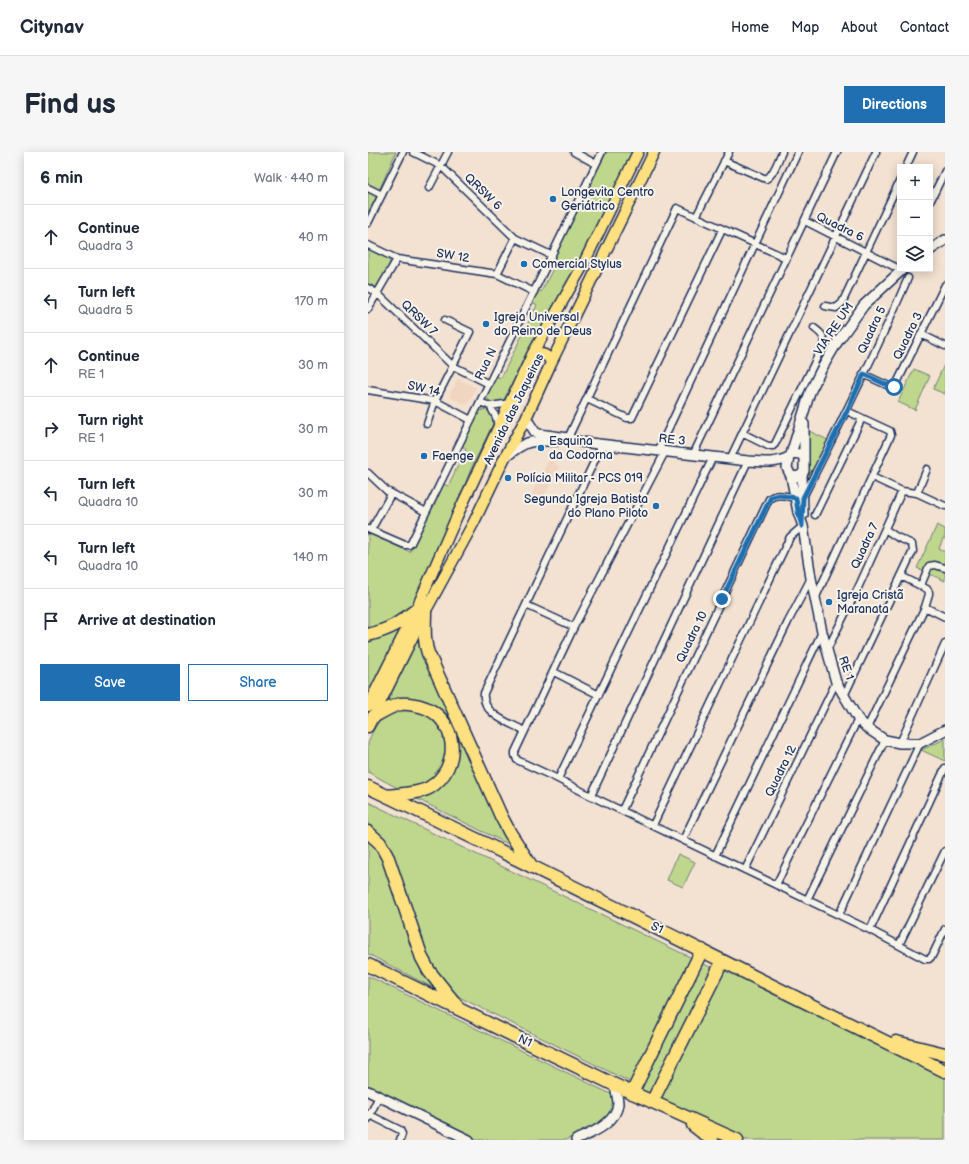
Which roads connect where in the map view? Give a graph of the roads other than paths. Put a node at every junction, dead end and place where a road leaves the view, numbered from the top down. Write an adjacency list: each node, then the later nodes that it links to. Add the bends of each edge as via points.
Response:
1 (403, 152): 22 (street)
2 (413, 152): 17 (street, QRSW 6)
3 (448, 152): 17 (street)
4 (574, 152): 15 (street)
5 (602, 152): 15 (street, Rua N)
6 (638, 152): 52 (main road, Avenida das Jaqueiras, via 582,267)
7 (654, 152): 53 (main road, Avenida das Jaqueiras)
8 (729, 152): 14 (street)
9 (782, 152): 14 (street, via 772,174 766,179)
10 (798, 152): 31 (street)
11 (837, 152): 25 (street)
12 (876, 152): 29 (street)
13 (913, 152): 16 (street)
14 (724, 161): 24 (street)
15 (596, 164): 35 (street, Rua N)
16 (907, 164)
17 (441, 166): 21 (street); 28 (street, QRSW 6)
18 (945, 171): 23 (street)
19 (897, 186): 34 (street, Quadra 6)
20 (368, 188): 22 (street)
21 (429, 188)
22 (382, 195): 26 (street)
23 (931, 200)
24 (696, 217): 27 (street); 58 (street, via 676,208)
25 (805, 221): 29 (street, Quadra 6); 36 (street)
26 (368, 223)
27 (722, 230): 31 (street); 58 (street, via 632,418)
28 (515, 238): 35 (street, QRSW 6); 40 (street)
29 (836, 238): 34 (street, Quadra 6); 70 (street)
30 (945, 240): 33 (street)
31 (754, 244): 36 (street); 73 (street)
32 (368, 245): 37 (street, SW 12)
33 (933, 248)
34 (866, 252): 38 (street, Quadra 6); 46 (street, via 842,303 836,308)
35 (551, 255): 44 (street, Rua N)
36 (786, 258): 74 (street)
37 (397, 259): 40 (street, SW 12); 45 (street)
38 (897, 268)
39 (900, 272): 64 (street, VIA RE UM, via 864,305 838,341 810,392)
40 (497, 274): 44 (street, SW 12)
41 (908, 278): 55 (street, Quadra 5)
42 (945, 285): 50 (street, Quadra 3)
43 (368, 288): 45 (street, QRSW 7)
44 (534, 292): 56 (street, Rua N)
45 (377, 293): 47 (street); 54 (street, QRSW 7)
46 (825, 306)
47 (368, 309)
48 (445, 320): 54 (street, via 470,332)
49 (814, 328): 70 (street, via 822,334 824,343 775,444 768,446)
50 (921, 334): 51 (street); 55 (street, Quadra 3, via 894,387)
51 (945, 346)
52 (532, 355): 53 (main road, via 546,355); 61 (main road, Avenida das Jaqueiras)
53 (551, 363): 65 (main road, Avenida das Jaqueiras)
54 (453, 366): 56 (street, QRSW 7); 59 (street)
55 (864, 374): 63 (street, Quadra 5)
56 (489, 384): 60 (street, Rua N)
57 (368, 390): 59 (street, SW 14)
58 (587, 399): 71 (street)
59 (436, 401): 67 (street, SW 14); 68 (street)
60 (480, 402): 62 (street); 67 (street, Rua N)
61 (511, 403): 62 (street); 69 (main road, Avenida das Jaqueiras)
62 (490, 406): 69 (street)
63 (847, 411): 66 (street); 90 (street, Quadra 5)
64 (804, 414): 75 (street, VIA RE UM); 76 (street, VIA RE UM)
65 (526, 418): 71 (street, RE 3, via 535,432); 77 (main road, Avenida das Jaqueiras)
66 (862, 418): 86 (street, via 891,433); 95 (street)
67 (471, 420): 94 (street, Rua N)
68 (427, 424)
69 (498, 428): 91 (main road, Avenida das Jaqueiras)
70 (742, 433): 79 (street)
71 (569, 440): 72 (street, RE 3); 77 (street, RE 3, via 523,443)
72 (602, 445): 73 (street, RE 3); 104 (street)
73 (661, 451): 74 (street, RE 3); 108 (street)
74 (693, 455): 78 (street, RE 3)
75 (790, 455): 76 (street, via 796,453); 81 (street, RE 3); 84 (street, via 787,468)
76 (803, 456): 85 (street)
77 (506, 457): 93 (main road, Avenida das Jaqueiras)
78 (713, 457): 79 (street, RE 3); 115 (street)
79 (730, 459): 80 (street, RE 3)
80 (748, 461): 81 (street, RE 3); 129 (street, Quadra 10)
81 (768, 462): 84 (street, RE 3)
82 (927, 470): 88 (street)
83 (368, 473): 89 (street)
84 (790, 474): 85 (street, via 796,477); 90 (street, RE 1)
85 (802, 474): 90 (street, RE 1)
86 (872, 477): 87 (street); 103 (street)
87 (902, 491): 88 (street); 97 (street, Quadra 7)
88 (917, 493): 92 (street)
89 (391, 494): 94 (street); 98 (street)
90 (799, 498): 96 (street, RE 1, via 798,512); 130 (street, Quadra 10, via 779,495 769,499)
91 (466, 499): 93 (main road, via 466,506 473,511); 106 (main road, Avenida das Jaqueiras)
92 (945, 506)
93 (480, 510): 106 (main road, Avenida das Jaqueiras)
94 (426, 512): 98 (street, Rua N, via 409,545)
95 (816, 515)
96 (802, 526): 101 (street, RE 1); 131 (street, via 790,537)
97 (885, 529): 100 (street, via 914,547); 112 (street, Quadra 7)
98 (370, 530)
99 (945, 568): 102 (street, via 929,566)
100 (901, 576): 102 (street); 116 (street)
101 (811, 578): 103 (street, RE 1); 133 (street)
102 (921, 585): 105 (street, via 930,592)
103 (815, 599): 109 (street, RE 1)
104 (526, 605): 108 (street); 121 (street, via 483,696 486,707 492,713)
105 (925, 607): 107 (street); 119 (street)
106 (421, 611): 110 (highway, via 387,630); 117 (main road); 136 (highway, via 428,653 501,816)
107 (945, 617)
108 (574, 628): 113 (street)
109 (822, 632): 112 (street, RE 1); 135 (street)
110 (368, 635)
111 (945, 644): 123 (street)
112 (827, 650): 114 (street, RE 1)
113 (554, 672): 115 (street); 121 (street)
114 (836, 682): 116 (street, RE 1); 137 (street, Quadra 12)
115 (599, 695): 126 (street)
116 (844, 696): 118 (street, RE 1)
117 (370, 717): 128 (highway, via 400,704 429,709 445,723 452,740 450,763 437,782 417,792)
118 (858, 719): 119 (street, RE 1); 138 (street)
119 (867, 728): 122 (street, RE 1)
120 (944, 729): 124 (street, RE 1)
121 (525, 731): 126 (street, via 515,752 517,760)
122 (885, 740): 123 (street, RE 1); 139 (street)
123 (900, 743): 124 (street, RE 1)
124 (920, 743): 140 (street)
125 (945, 768): 142 (street)
126 (558, 778): 129 (street)
127 (368, 787): 128 (highway, S1)
128 (387, 796): 136 (highway, S1)
129 (591, 796): 130 (street)
130 (622, 810): 131 (street)
131 (653, 825): 133 (street)
132 (368, 832): 148 (highway, via 380,843 388,858 422,958 429,971)
133 (683, 840): 135 (street)
134 (945, 850): 144 (street)
135 (715, 856): 137 (street)
136 (532, 867): 145 (highway, S1)
137 (745, 870): 138 (street)
138 (776, 885): 139 (street)
139 (807, 900): 140 (street)
140 (839, 915): 142 (street)
141 (945, 929): 143 (street)
142 (870, 930): 144 (street)
143 (943, 937): 144 (street, via 929,959)
144 (899, 945)
145 (702, 950): 146 (highway, S1); 154 (highway)
146 (722, 962): 149 (highway, S1); 156 (highway)
147 (368, 965): 148 (highway, N1)
148 (460, 1009): 152 (highway, N1)
149 (872, 1036): 150 (highway); 151 (highway, S1)
150 (945, 1054)
151 (945, 1071)
152 (615, 1085): 154 (highway, N1); 161 (street, via 617,1110 600,1128)
153 (368, 1091): 155 (street)
154 (632, 1092): 156 (highway, N1)
155 (379, 1096): 157 (street); 160 (street)
156 (652, 1102): 158 (highway, N1)
157 (369, 1116): 159 (street, via 400,1130)
158 (683, 1116): 162 (highway); 163 (highway)
159 (400, 1140)
160 (468, 1140)
161 (576, 1140)
162 (712, 1140)
163 (737, 1140)

